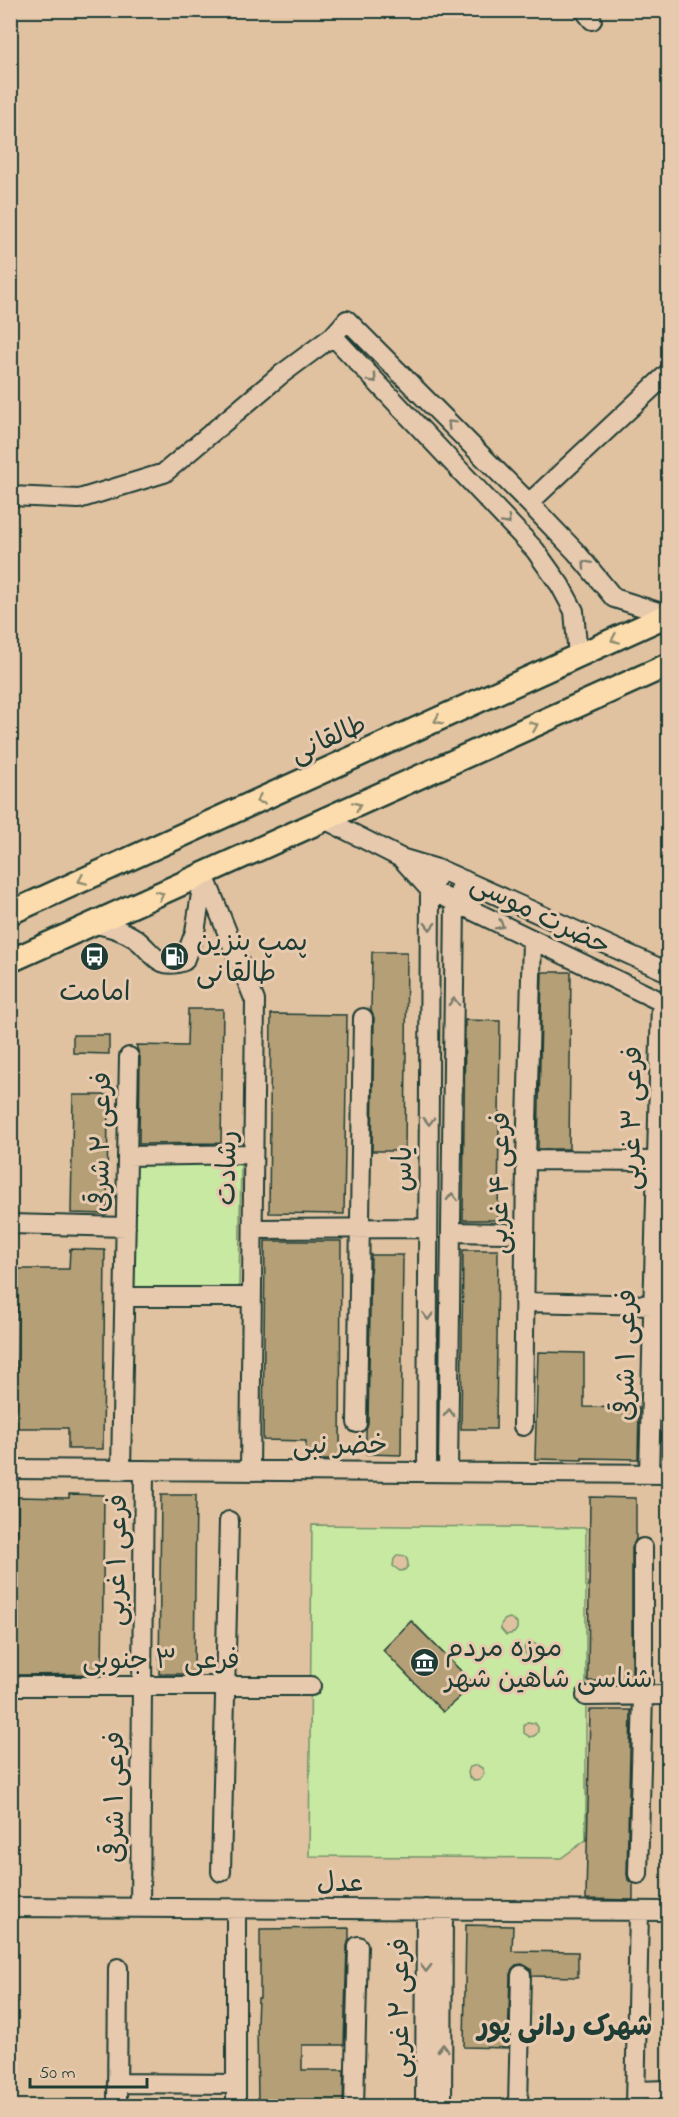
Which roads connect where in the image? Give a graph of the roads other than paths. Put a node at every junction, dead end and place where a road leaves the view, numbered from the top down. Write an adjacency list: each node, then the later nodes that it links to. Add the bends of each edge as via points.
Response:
1 (333, 336): 3 (street, via 164,473 80,499); 4 (street, one-way to 1, via 347,320); 6 (street, one-way to 6, via 535,550 574,611)
2 (669, 373): 4 (street)
3 (10, 496)
4 (529, 503): 5 (street, one-way to 4, via 614,598)
5 (669, 615): 6 (main road, طالقانی, one-way to 6)
6 (578, 656): 15 (main road, طالقانی, one-way to 15)
7 (669, 665): 8 (main road, one-way to 7)
8 (326, 820): 9 (street, حضرت موسی); 11 (main road)
9 (401, 858): 10 (street, حضرت موسی); 13 (street, حضرت موسی)
10 (441, 870): 12 (street, حضرت موسی); 13 (street, یاس)
11 (204, 875): 16 (main road, one-way to 11); 16 (street, via 195,932 184,961 163,964 118,929); 24 (street, رشادت, via 255,1001)
12 (464, 880): 14 (street, یاس); 19 (street, حضرت موسی)
13 (430, 890): 14 (street, حضرت موسی); 30 (street, یاس, one-way to 30)
14 (455, 903): 17 (street, حضرت موسی, one-way to 17); 33 (street, یاس, one-way to 14)
15 (14, 909)
16 (95, 924): 18 (main road)
17 (532, 940): 21 (street, حضرت موسی); 26 (street, فرعی ۴ غربی)
18 (15, 960): 20 (main road)
19 (669, 972)
20 (10, 982)
21 (665, 1003): 27 (street, فرعی ۳ غربی)
22 (363, 1018): 32 (street)
23 (129, 1058): 25 (street, فرعی ۲ شرقی)
24 (254, 1154): 25 (street); 31 (street, رشادت)
25 (127, 1156): 29 (street, فرعی ۲ شرقی)
26 (526, 1160): 27 (street); 38 (street, فرعی ۴ غربی)
27 (657, 1161): 35 (street, فرعی ۳ غربی)
28 (10, 1224): 29 (street)
29 (126, 1227): 36 (street, فرعی ۲ شرقی)
30 (428, 1228): 32 (street); 46 (street, یاس, one-way to 46)
31 (253, 1229): 32 (street); 37 (street, رشادت)
32 (361, 1229): 40 (street)
33 (451, 1232): 34 (street); 47 (street, یاس, one-way to 33)
34 (506, 1233)
35 (662, 1237): 39 (street, فرعی ۱ شرقی)
36 (125, 1297): 37 (street); 43 (street, فرعی ۲ شرقی)
37 (252, 1297): 45 (street, رشادت)
38 (524, 1302): 39 (street); 41 (street, فرعی ۴ غربی)
39 (653, 1305): 48 (street, فرعی ۱ شرقی)
40 (357, 1423)
41 (523, 1426)
42 (10, 1469): 43 (street, خضر نبی)
43 (121, 1470): 44 (street, خضر نبی)
44 (144, 1470): 45 (street, خضر نبی); 53 (street, فرعی ۱ غربی)
45 (250, 1471): 46 (street, خضر نبی)
46 (426, 1472): 47 (street, خضر نبی)
47 (448, 1472): 48 (street, خضر نبی)
48 (649, 1473): 49 (street, خضر نبی)
49 (669, 1474)
50 (229, 1521): 54 (street)
51 (643, 1548): 56 (street)
52 (10, 1686): 53 (street, فرعی ۳ جنوبی)
53 (142, 1686): 54 (street, فرعی ۳ جنوبی); 62 (street, فرعی ۱ شرقی)
54 (225, 1686): 55 (street, فرعی ۳ جنوبی); 59 (street)
55 (310, 1686)
56 (643, 1695): 57 (street); 58 (street); 60 (street)
57 (669, 1695)
58 (586, 1696)
59 (221, 1872)
60 (638, 1874)
61 (10, 1907): 62 (street, عدل)
62 (140, 1908): 63 (street, عدل)
63 (236, 1909): 64 (street, عدل); 71 (street)
64 (435, 1910): 65 (street, عدل); 77 (street, فرعی ۲ غربی, one-way to 77); 78 (street, فرعی ۲ غربی, one-way to 64)
65 (639, 1911): 66 (street, عدل); 73 (street)
66 (669, 1911)
67 (358, 1946): 76 (street)
68 (118, 1968): 70 (street)
69 (521, 1975): 79 (street)
70 (117, 2083): 71 (street); 74 (street)
71 (236, 2084): 75 (street)
72 (669, 2090): 73 (street)
73 (636, 2099)
74 (117, 2106)
75 (236, 2106)
76 (354, 2106)
77 (425, 2106)
78 (442, 2106)
79 (518, 2106)

